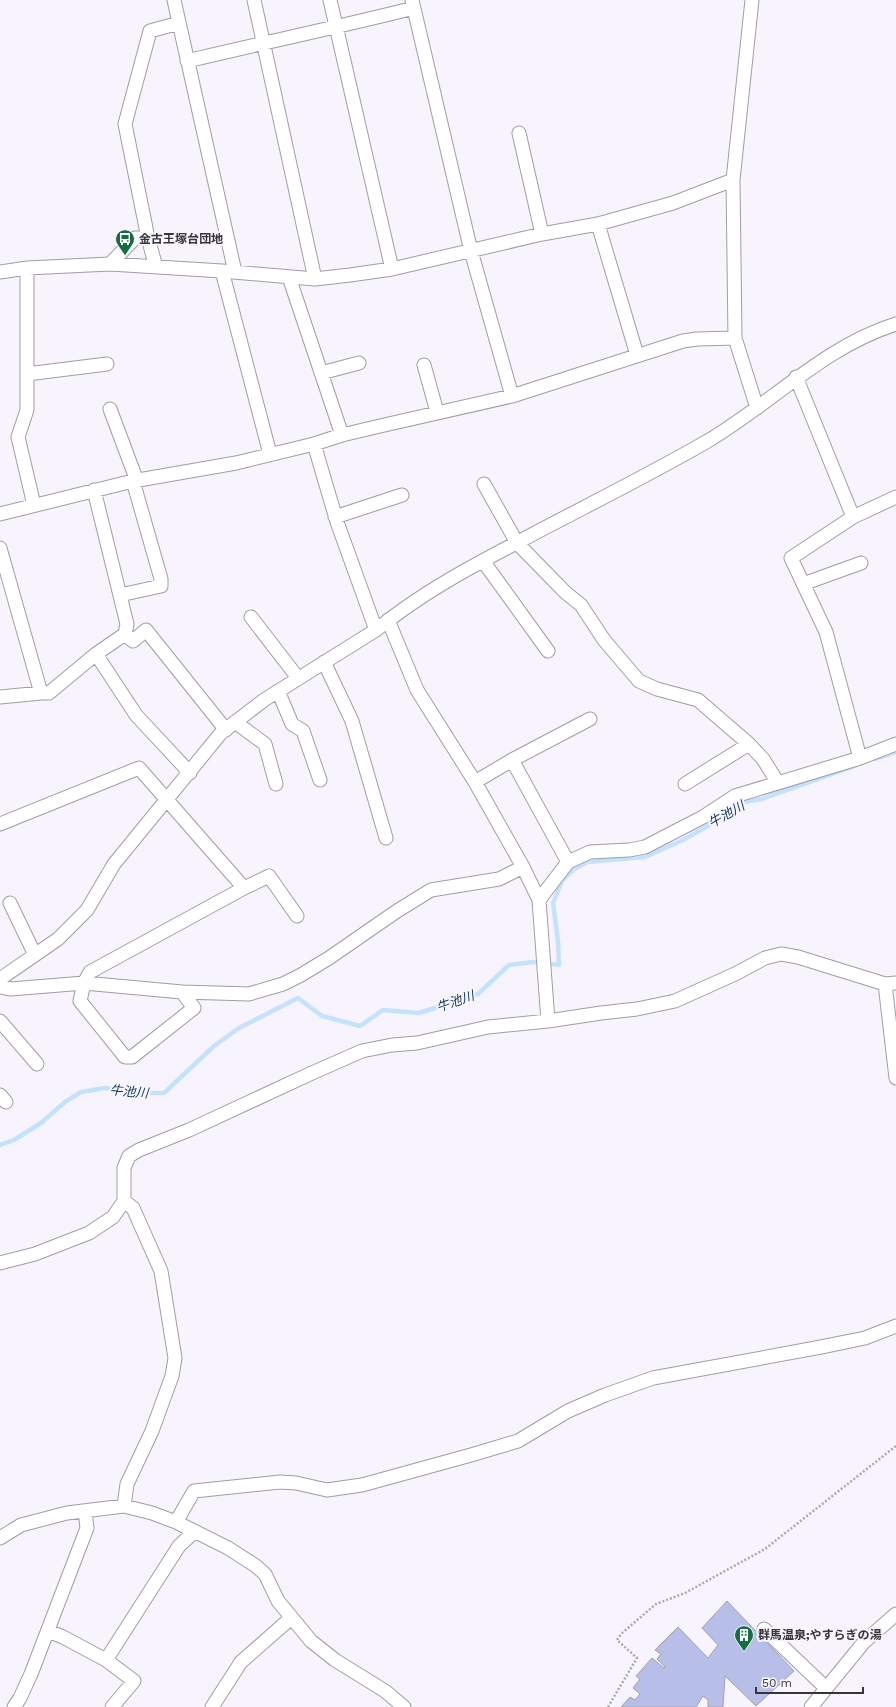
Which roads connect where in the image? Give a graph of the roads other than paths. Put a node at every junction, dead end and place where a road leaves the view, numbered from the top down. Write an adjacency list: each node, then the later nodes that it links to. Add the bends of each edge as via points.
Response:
1 (174, 0): 6 (street)
2 (254, 0): 8 (street)
3 (330, 0): 7 (street)
4 (752, 0): 11 (street)
5 (414, 4): 7 (street); 15 (street)
6 (179, 23): 9 (street); 14 (street, via 150,31 125,124)
7 (336, 28): 8 (street); 19 (street)
8 (263, 43): 9 (street); 24 (street)
9 (186, 61): 22 (street)
10 (519, 133): 13 (street)
11 (733, 180): 12 (street, via 673,203); 26 (street)
12 (598, 224): 13 (street); 27 (street)
13 (542, 234): 15 (street)
14 (148, 238): 16 (street, via 135,238); 17 (street)
15 (471, 252): 19 (street); 34 (street)
16 (110, 264): 17 (street); 18 (street)
17 (156, 267): 20 (street)
18 (27, 268): 21 (street); 32 (street)
19 (392, 269): 24 (street)
20 (222, 270): 22 (street); 40 (street)
21 (0, 272)
22 (235, 272): 23 (street)
23 (289, 277): 24 (street); 31 (street)
24 (315, 279)
25 (896, 324): 33 (street, via 851,342)
26 (735, 338): 27 (street, via 690,340); 35 (street)
27 (636, 355): 34 (street)
28 (359, 363): 31 (street)
29 (107, 364): 32 (street)
30 (424, 365): 37 (street)
31 (321, 373): 38 (street)
32 (27, 374): 46 (street, via 27,410 18,437)
33 (796, 377): 35 (street); 49 (street)
34 (512, 396): 37 (street)
35 (756, 408): 50 (street, via 706,441)
36 (110, 409): 41 (street)
37 (437, 412): 38 (street)
38 (342, 435): 39 (street)
39 (314, 444): 40 (street); 48 (street)
40 (270, 454): 41 (street, via 236,463)
41 (135, 481): 43 (street); 55 (street, via 161,586)
42 (484, 484): 50 (street)
43 (94, 490): 46 (street); 55 (street)
44 (402, 496): 48 (street)
45 (896, 497): 49 (street)
46 (34, 505): 47 (street)
47 (0, 514)
48 (335, 517): 58 (street)
49 (853, 517): 54 (street, via 791,558)
50 (517, 543): 52 (street); 69 (street, via 581,605 604,640 639,681 657,689 698,700)
51 (0, 548): 65 (street)
52 (483, 560): 57 (street); 60 (street)
53 (861, 563): 54 (street)
54 (803, 584): 71 (street, via 826,632)
55 (120, 595): 59 (street, via 127,624)
56 (251, 617): 63 (street)
57 (388, 620): 58 (street); 75 (street, via 417,690)
58 (376, 630): 62 (street)
59 (125, 634): 61 (street); 68 (street, via 133,641 146,630)
60 (548, 651)
61 (96, 654): 65 (street, via 49,693); 73 (street, via 136,715)
62 (324, 662): 63 (street); 81 (street, via 352,721)
63 (298, 678): 64 (street)
64 (278, 691): 68 (street); 74 (street, via 292,724 303,730)
65 (41, 693): 66 (street)
66 (0, 697)
67 (590, 719): 72 (street)
68 (231, 726): 73 (street); 77 (street, via 265,744)
69 (749, 744): 76 (street, via 763,758); 78 (street)
70 (896, 744): 71 (street)
71 (860, 758): 76 (street)
72 (512, 760): 75 (street); 82 (street)
73 (190, 773): 79 (street)
74 (320, 780)
75 (475, 782): 83 (street)
76 (778, 783): 82 (street, via 735,796 703,817 645,847 590,852)
77 (276, 784)
78 (685, 784)
79 (167, 801): 80 (street, via 139,768); 84 (street); 88 (street, via 114,864 87,910 58,939)
80 (0, 824)
81 (386, 838)
82 (568, 862): 85 (street)
83 (523, 867): 85 (street); 93 (street, via 499,879 431,890 329,958 283,984 249,994)
84 (244, 888): 87 (street, via 269,876); 90 (street, via 90,972)
85 (539, 900): 95 (street)
86 (10, 903): 88 (street)
87 (297, 916)
88 (35, 955): 89 (street)
89 (0, 979)
90 (84, 984): 92 (street); 93 (street); 93 (street, via 80,1001 125,1057 132,1057 194,1008)
91 (890, 984): 95 (street, via 781,954 765,958 675,1001); 97 (street)
92 (0, 987)
93 (182, 992)
94 (0, 1021): 96 (street)
95 (548, 1021): 98 (street, via 488,1026 417,1043 362,1051 312,1072 129,1156 124,1168)
96 (37, 1064)
97 (896, 1078)
98 (124, 1201): 99 (street, via 113,1216 89,1233 35,1254); 101 (street, via 133,1208 161,1271 175,1358 172,1376 152,1432 127,1484)
99 (0, 1263)
100 (896, 1326): 103 (street, via 858,1339 653,1378 605,1395 518,1440 471,1456 362,1485 327,1490 280,1482 194,1491)
101 (124, 1506): 102 (street); 103 (street)
102 (85, 1511): 105 (street, via 21,1525); 109 (street, via 87,1528)
103 (176, 1522): 104 (street)
104 (194, 1532): 107 (street, via 228,1548 256,1566 265,1574 278,1601); 110 (street, via 179,1546)
105 (0, 1538)
106 (896, 1614): 111 (street, via 864,1642)
107 (291, 1618): 114 (street, via 241,1662); 115 (street, via 311,1641 335,1660 385,1691)
108 (764, 1629): 111 (street)
109 (48, 1631): 110 (street); 112 (street, via 31,1674)
110 (106, 1660): 113 (street, via 134,1681)
111 (826, 1688): 116 (street)
112 (14, 1707)
113 (112, 1707)
114 (212, 1707)
115 (404, 1707)
116 (811, 1707)

